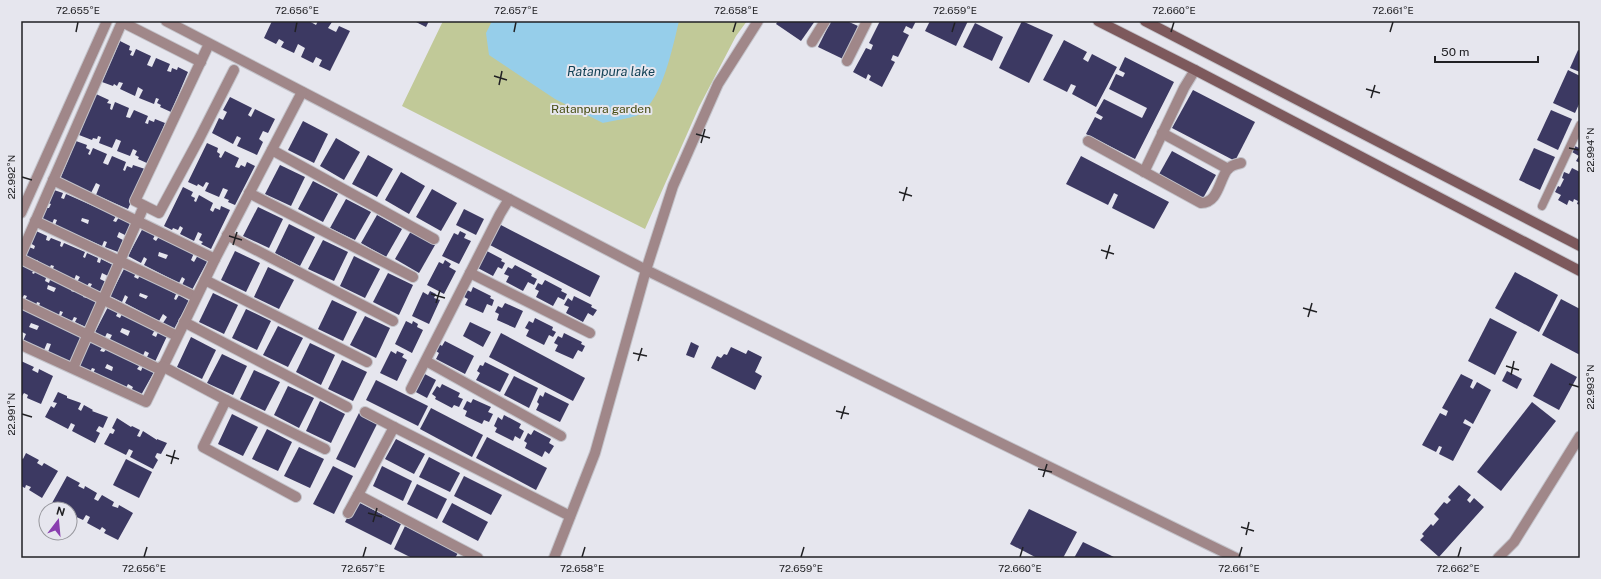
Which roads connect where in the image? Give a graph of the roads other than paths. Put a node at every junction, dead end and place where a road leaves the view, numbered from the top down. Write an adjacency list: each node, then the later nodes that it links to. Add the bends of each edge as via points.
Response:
1 (107, 21): 27 (street)
2 (166, 21): 9 (street)
3 (758, 21): 37 (street, via 718,84 673,186)
4 (825, 21): 8 (street)
5 (867, 21): 10 (street)
6 (1098, 21): 13 (street)
7 (1145, 21): 32 (street)
8 (812, 42)
9 (210, 44): 11 (street); 14 (street)
10 (847, 61)
11 (201, 62): 22 (street, via 122,22); 25 (street, via 135,201)
12 (234, 70): 25 (street, via 159,213)
13 (1195, 70): 16 (street); 38 (street)
14 (302, 92): 18 (street); 24 (street)
15 (1580, 125): 26 (lane)
16 (1162, 133): 20 (street); 21 (street)
17 (1088, 141): 21 (street)
18 (272, 150): 23 (street); 31 (street)
19 (1241, 163): 20 (street)
20 (1228, 169): 21 (street, via 1212,199 1207,203 1201,203)
21 (1144, 172)
22 (53, 180): 28 (street); 29 (street)
23 (249, 193): 30 (street); 40 (street)
24 (509, 199): 37 (street); 39 (street)
25 (144, 206): 29 (street)
26 (1542, 206)
27 (21, 213)
28 (36, 221): 33 (street); 36 (street)
29 (137, 222): 35 (street); 36 (street)
30 (227, 236): 35 (street); 45 (street)
31 (434, 239)
32 (1580, 246)
33 (21, 254)
34 (21, 259): 43 (street)
35 (215, 259): 41 (street)
36 (120, 261): 42 (street); 43 (street)
37 (646, 270): 66 (street, via 595,453); 69 (street)
38 (1580, 271)
39 (470, 273): 47 (street); 51 (street)
40 (413, 277)
41 (205, 280): 42 (street); 52 (street)
42 (196, 297): 46 (street)
43 (103, 300): 48 (street); 49 (street)
44 (21, 303): 48 (street)
45 (392, 321)
46 (184, 322): 49 (street); 57 (street)
47 (590, 333)
48 (88, 335): 53 (street); 54 (street)
49 (177, 336): 54 (street)
50 (21, 345): 53 (street)
51 (426, 361): 55 (street); 60 (street)
52 (367, 362)
53 (73, 368): 54 (street, via 146,402)
54 (161, 368): 56 (street)
55 (411, 389)
56 (226, 400): 62 (street); 64 (street, via 204,447)
57 (347, 408)
58 (365, 412): 59 (street)
59 (394, 427): 63 (street); 66 (street)
60 (561, 436)
61 (1580, 436): 70 (street, via 1514,542)
62 (325, 449)
63 (358, 495): 65 (street); 67 (street)
64 (296, 497)
65 (348, 513)
66 (570, 516): 68 (street)
67 (478, 558)
68 (554, 558)
69 (1236, 558)
70 (1498, 558)

